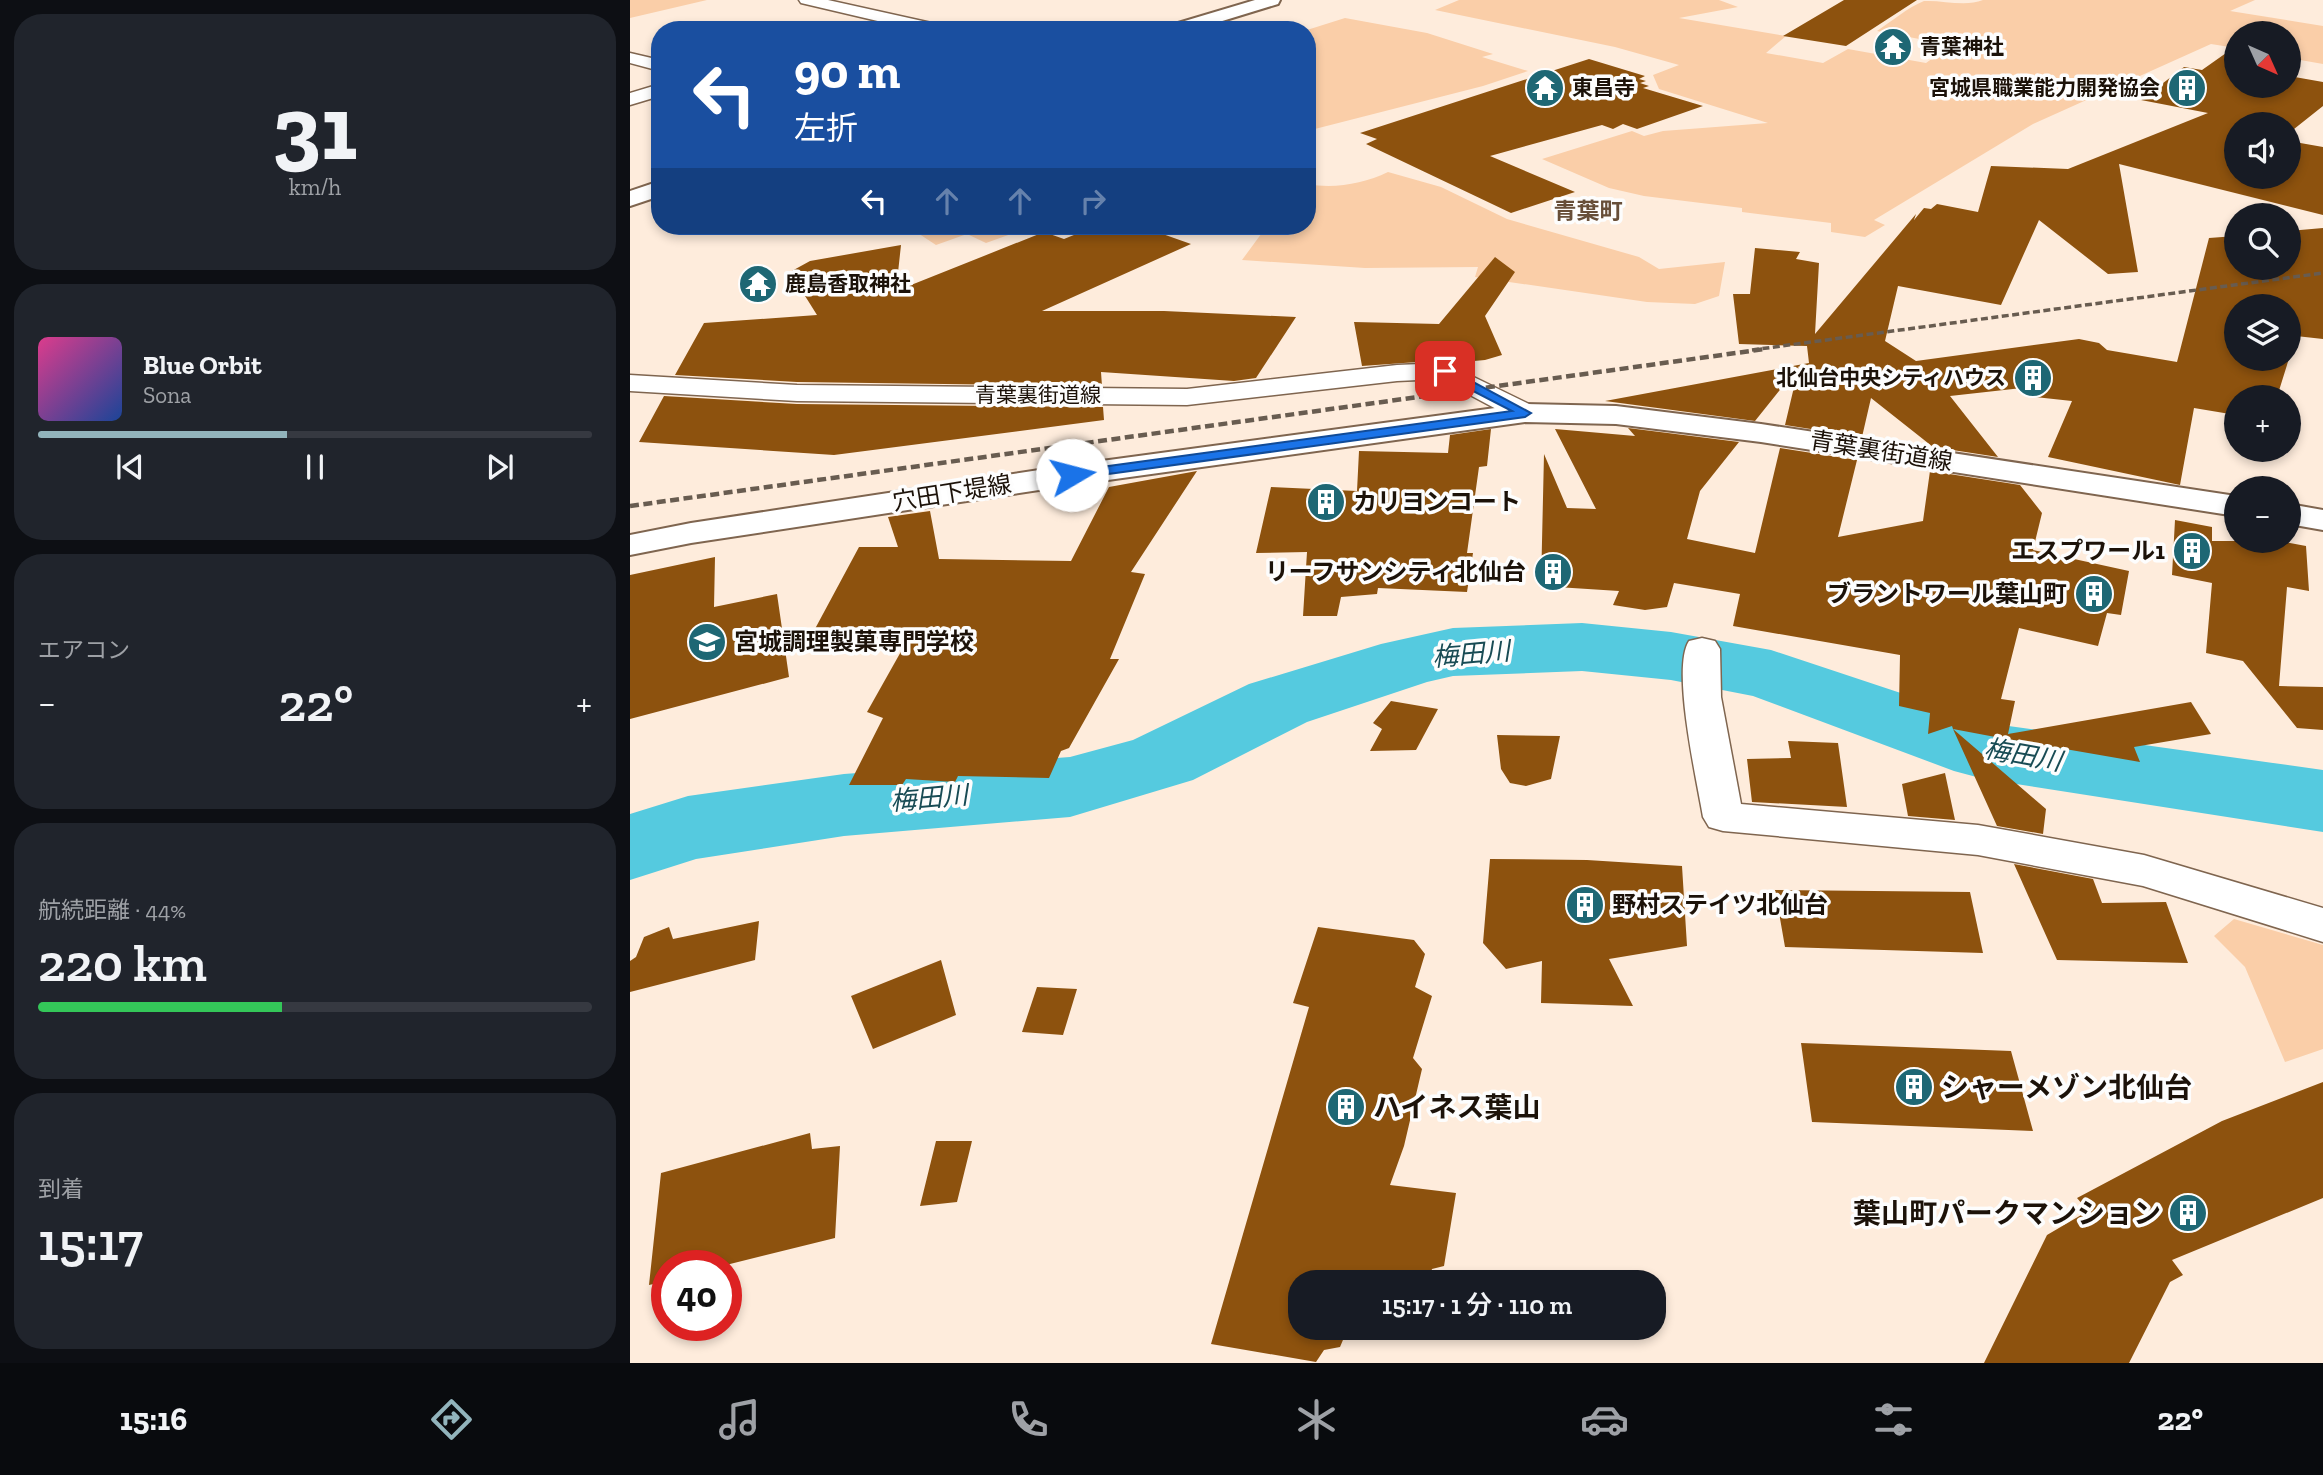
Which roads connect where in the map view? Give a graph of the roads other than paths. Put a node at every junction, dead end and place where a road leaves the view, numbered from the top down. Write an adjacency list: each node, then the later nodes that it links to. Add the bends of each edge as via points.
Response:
1 (807, 0): 3 (street)
2 (1272, 0): 4 (street)
3 (906, 21)
4 (1203, 21)
5 (630, 58): 6 (street)
6 (651, 64)
7 (651, 93): 8 (street)
8 (630, 99)
9 (651, 191): 10 (street)
10 (630, 199)
11 (630, 383): 12 (street, 青葉裏街道線, via 797,393 1187,397 1445,371)
12 (1525, 413): 13 (street, 青葉裏街道線, via 1616,415 1735,430); 16 (street, 穴田下堤線, via 1058,477)
13 (2224, 504)
14 (2301, 516): 15 (street)
15 (2323, 520)
16 (630, 545)
17 (1702, 649): 18 (street, via 1702,697 1723,817 1978,840 2144,871)
18 (2323, 925)

